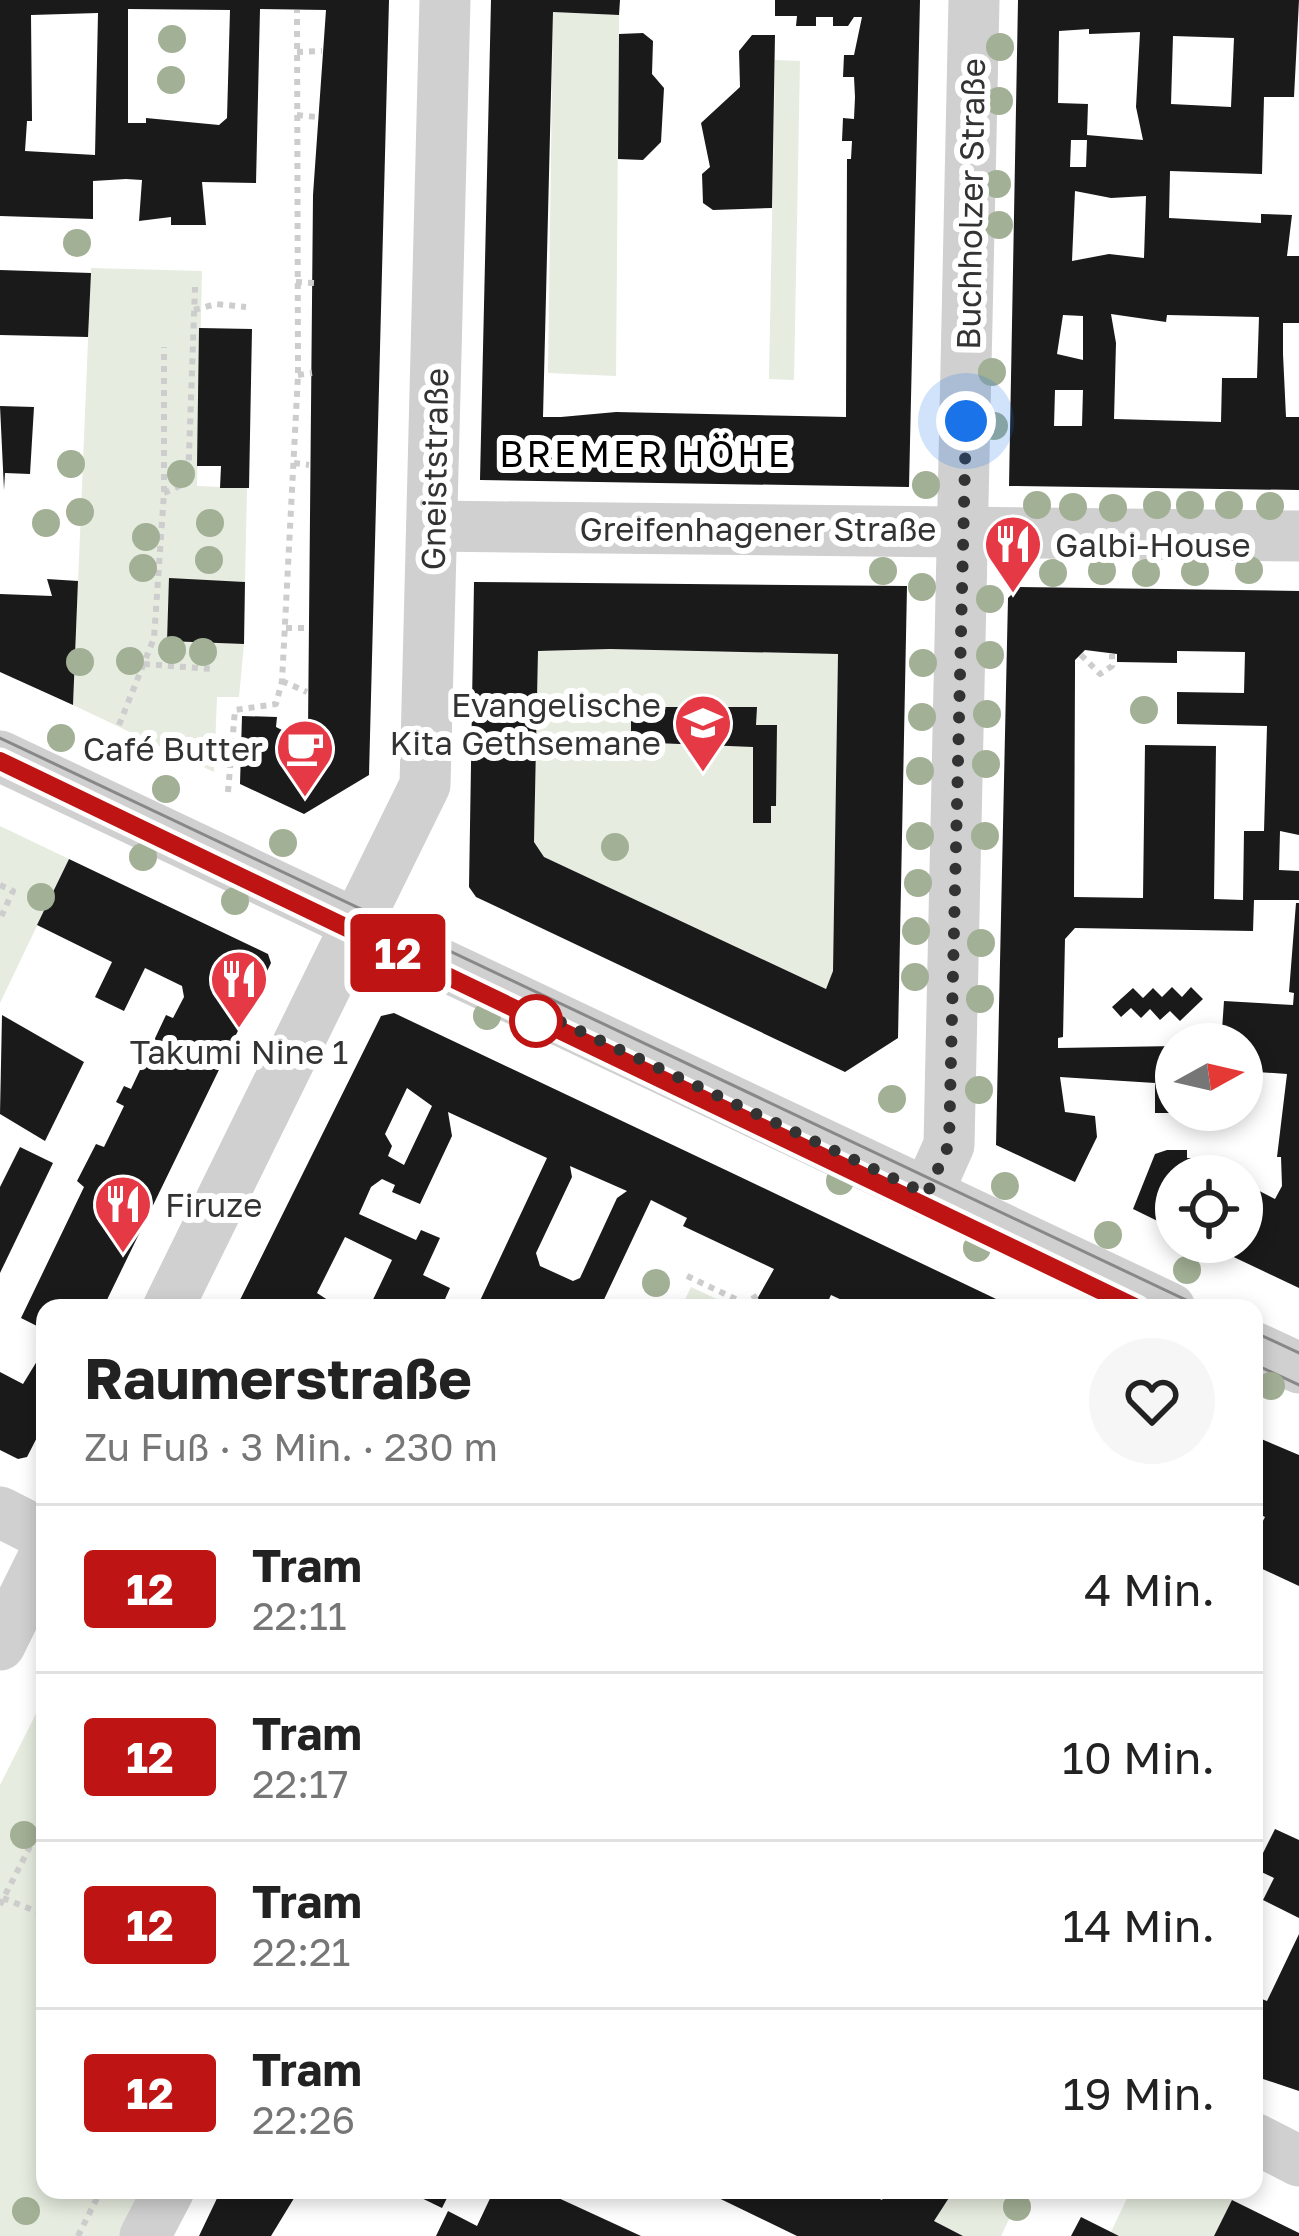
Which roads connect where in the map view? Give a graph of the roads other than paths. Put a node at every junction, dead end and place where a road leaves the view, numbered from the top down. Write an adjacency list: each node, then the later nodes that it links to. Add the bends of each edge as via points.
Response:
1 (445, 0): 3 (street, Gneiststraße)
2 (974, 0): 4 (street, Buchholzer Straße)
3 (433, 526): 4 (street, Greifenhagener Straße); 7 (street, Gneiststraße, via 425,785)
4 (964, 530): 5 (street, Greifenhagener Straße); 8 (street, Buchholzer Straße, via 949,1144)
5 (1299, 536)
6 (0, 756): 7 (street)
7 (361, 923): 8 (street); 9 (street, Gneiststraße)
8 (927, 1194): 10 (street)
9 (173, 1299)
10 (1150, 1299)
11 (1263, 1351): 12 (street)
12 (1299, 1368)
13 (0, 1512): 14 (street)
14 (36, 1530)
15 (36, 1572): 16 (street)
16 (0, 1645)
17 (1263, 2143): 18 (street)
18 (1299, 2161)
19 (164, 2199): 20 (street)
20 (145, 2236)

